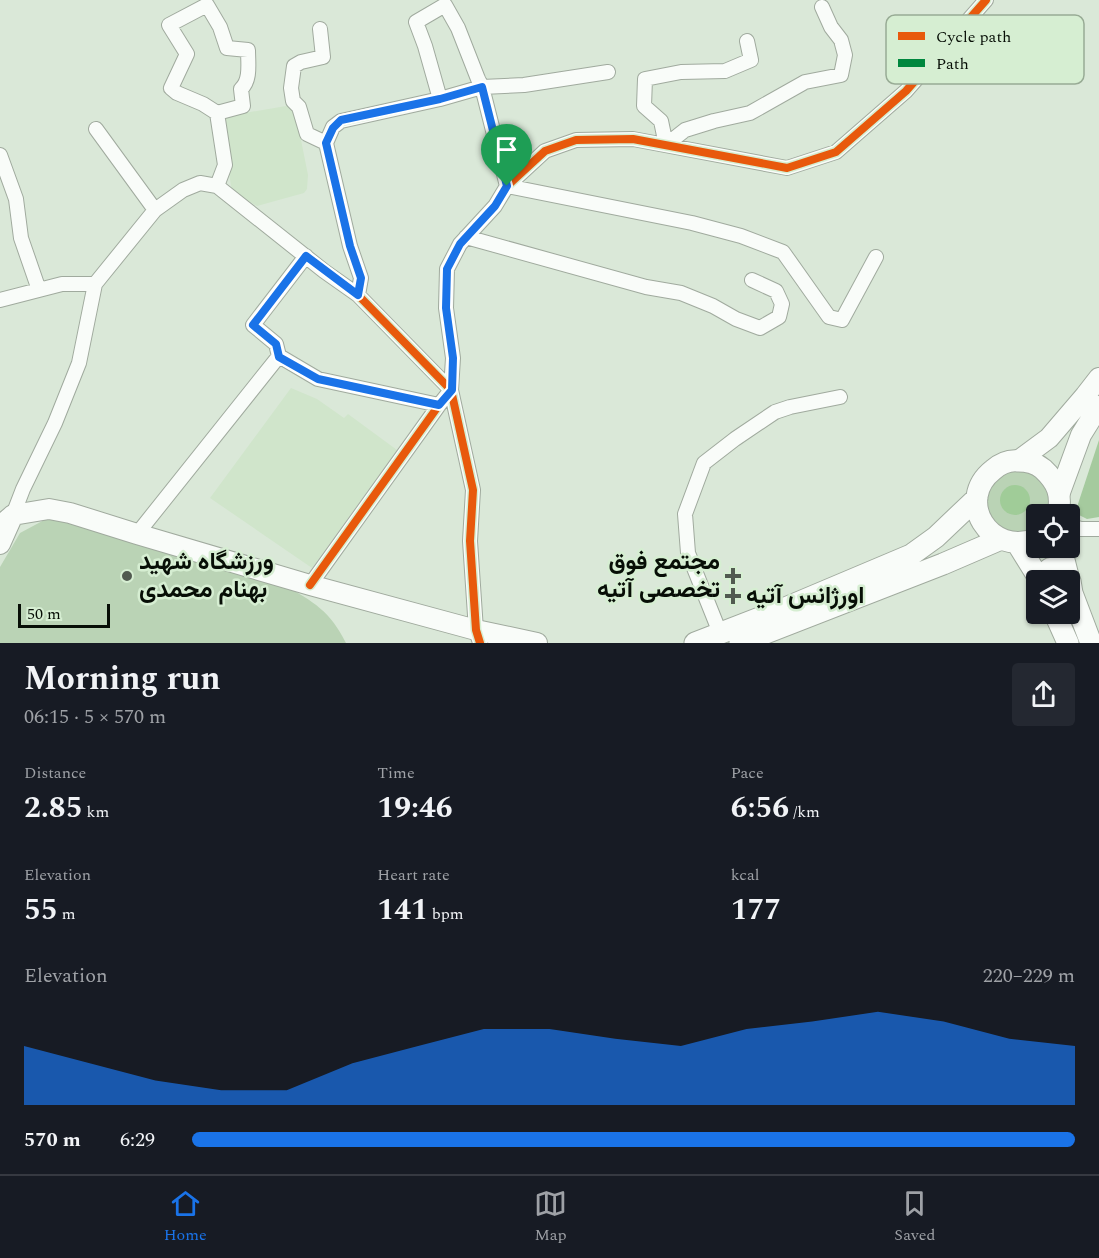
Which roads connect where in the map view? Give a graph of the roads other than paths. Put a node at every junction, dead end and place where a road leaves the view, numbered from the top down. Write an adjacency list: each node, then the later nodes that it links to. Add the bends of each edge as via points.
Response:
1 (986, 0): 3 (street)
2 (822, 7): 13 (street, via 841,40 845,55 841,75 805,82 750,113 684,130)
3 (973, 15)
4 (320, 29): 12 (street, via 323,57 294,66 291,88 307,134)
5 (747, 41): 13 (street, via 751,60 725,71 681,72 645,79 644,106 661,121)
6 (608, 72): 8 (street)
7 (912, 84): 13 (street, via 836,152 787,168)
8 (482, 87): 9 (street); 9 (street, via 445,5 416,22); 16 (street)
9 (440, 99): 12 (street, via 341,120)
10 (217, 113): 10 (street, via 243,106 241,89 246,85 248,50 227,48 207,5 169,25 187,54 171,88); 15 (street, via 225,165)
11 (96, 129): 17 (street)
12 (326, 143): 24 (street, via 361,278)
13 (666, 145): 16 (street, via 633,139 576,140 545,152)
14 (0, 155): 23 (street, via 16,199 21,238)
15 (217, 186): 17 (street, via 200,183 183,189); 19 (street)
16 (507, 186): 18 (street, via 495,206); 20 (street, via 692,223 783,252 829,317 842,320)
17 (155, 210): 22 (street)
18 (466, 237): 21 (street, via 646,287 681,293 760,328 779,318 782,304 776,291); 28 (street, via 447,269)
19 (306, 256): 24 (street); 26 (street, via 253,325 276,344)
20 (876, 257)
21 (752, 280)
22 (95, 284): 23 (street, via 62,284); 36 (street, via 79,363 55,423)
23 (39, 291): 25 (street)
24 (358, 295): 28 (street)
25 (0, 300)
26 (279, 357): 30 (street, via 318,379); 39 (street)
27 (1099, 378): 32 (main road, via 1049,438)
28 (452, 390): 30 (street); 49 (street, via 473,490 470,541)
29 (840, 397): 48 (street, via 775,412 704,463 685,514 688,553)
30 (439, 405): 45 (street)
31 (1099, 406): 35 (main road, via 1081,435)
32 (1018, 460): 33 (main road, via 1005,462 989,472); 34 (main road, via 1040,466 1052,477)
33 (977, 498): 40 (main road); 41 (main road, via 985,526 992,533)
34 (1058, 504)
35 (1058, 504)
36 (6, 520): 39 (main road, via 49,509); 42 (main road)
37 (1080, 528): 38 (street)
38 (1099, 529)
39 (137, 534): 45 (main road)
40 (936, 537): 43 (main road, via 954,544); 48 (main road, via 911,555)
41 (1018, 540): 43 (main road); 44 (main road)
42 (0, 544)
43 (948, 561): 52 (main road)
44 (1036, 570)
45 (310, 585): 49 (main road)
46 (1080, 614): 54 (main road)
47 (1059, 624): 53 (main road)
48 (720, 633): 51 (main road)
49 (478, 636): 50 (main road)
50 (537, 643)
51 (695, 643)
52 (740, 643)
53 (1068, 643)
54 (1091, 643)

